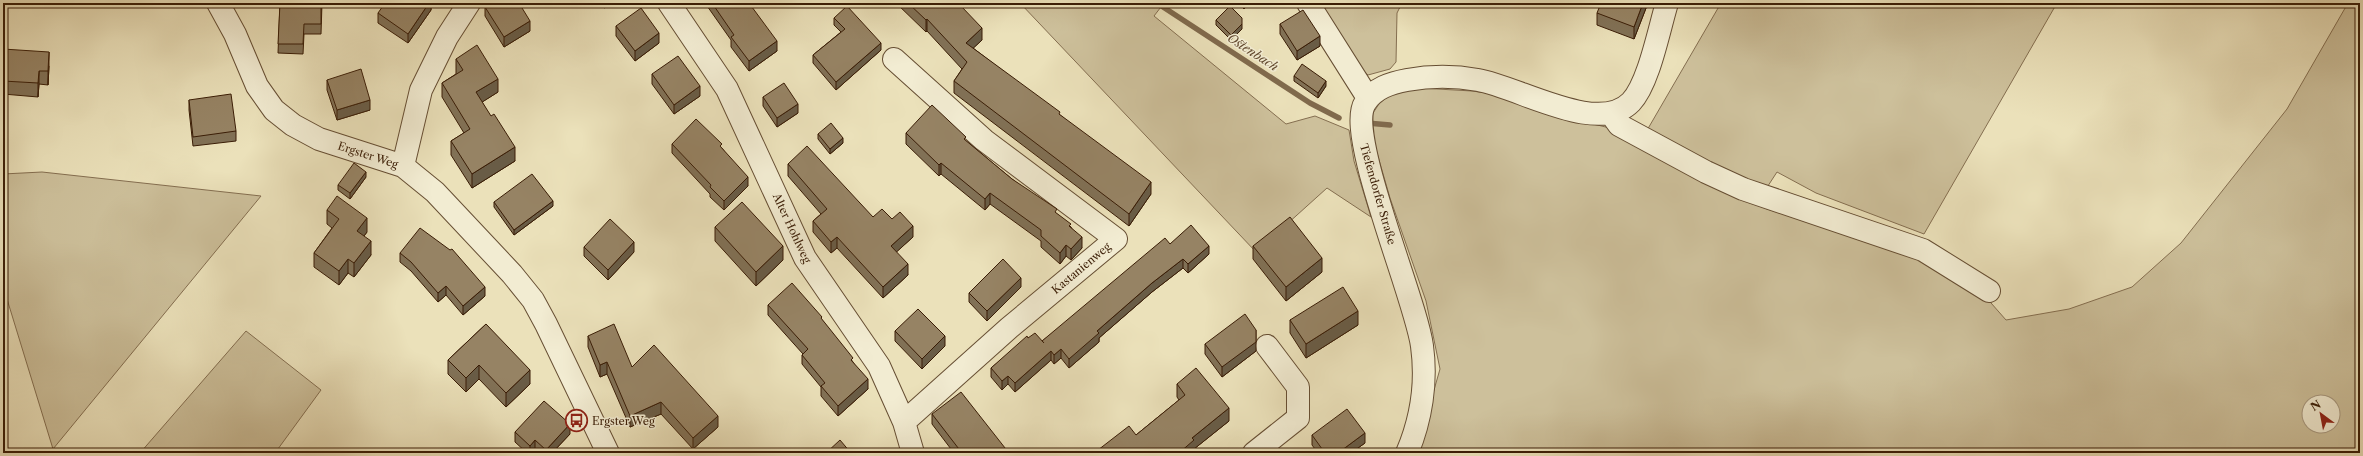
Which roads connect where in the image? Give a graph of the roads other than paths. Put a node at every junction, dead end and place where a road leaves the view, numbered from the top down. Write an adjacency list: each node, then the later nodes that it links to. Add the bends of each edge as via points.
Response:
1 (218, 3): 9 (street, Ergster Weg, via 235,34 257,86 274,110 319,139)
2 (469, 3): 9 (street, via 447,37 421,90)
3 (669, 3): 12 (street, Alter Hohlweg, via 727,89 805,258 879,366)
4 (1308, 3): 7 (street)
5 (1667, 3): 8 (street, via 1638,93 1624,108)
6 (894, 59): 12 (street, Kastanienweg, via 984,140 1116,238 1008,328)
7 (1368, 98): 8 (street, via 1381,88 1406,80 1478,80 1519,91 1569,110 1597,115); 16 (street, Tiefendorfer Straße, via 1360,118 1364,151 1422,346 1422,397 1418,422)
8 (1612, 114): 10 (street, via 1620,125 1706,172 1743,189 1923,250)
9 (403, 166): 13 (street, Ergster Weg, via 435,192 512,274 532,300)
10 (1989, 291)
11 (1267, 346): 15 (street, via 1298,387 1298,418)
12 (904, 422): 14 (street, Alter Hohlweg)
13 (608, 453)
14 (913, 453)
15 (1254, 453)
16 (1407, 453)

